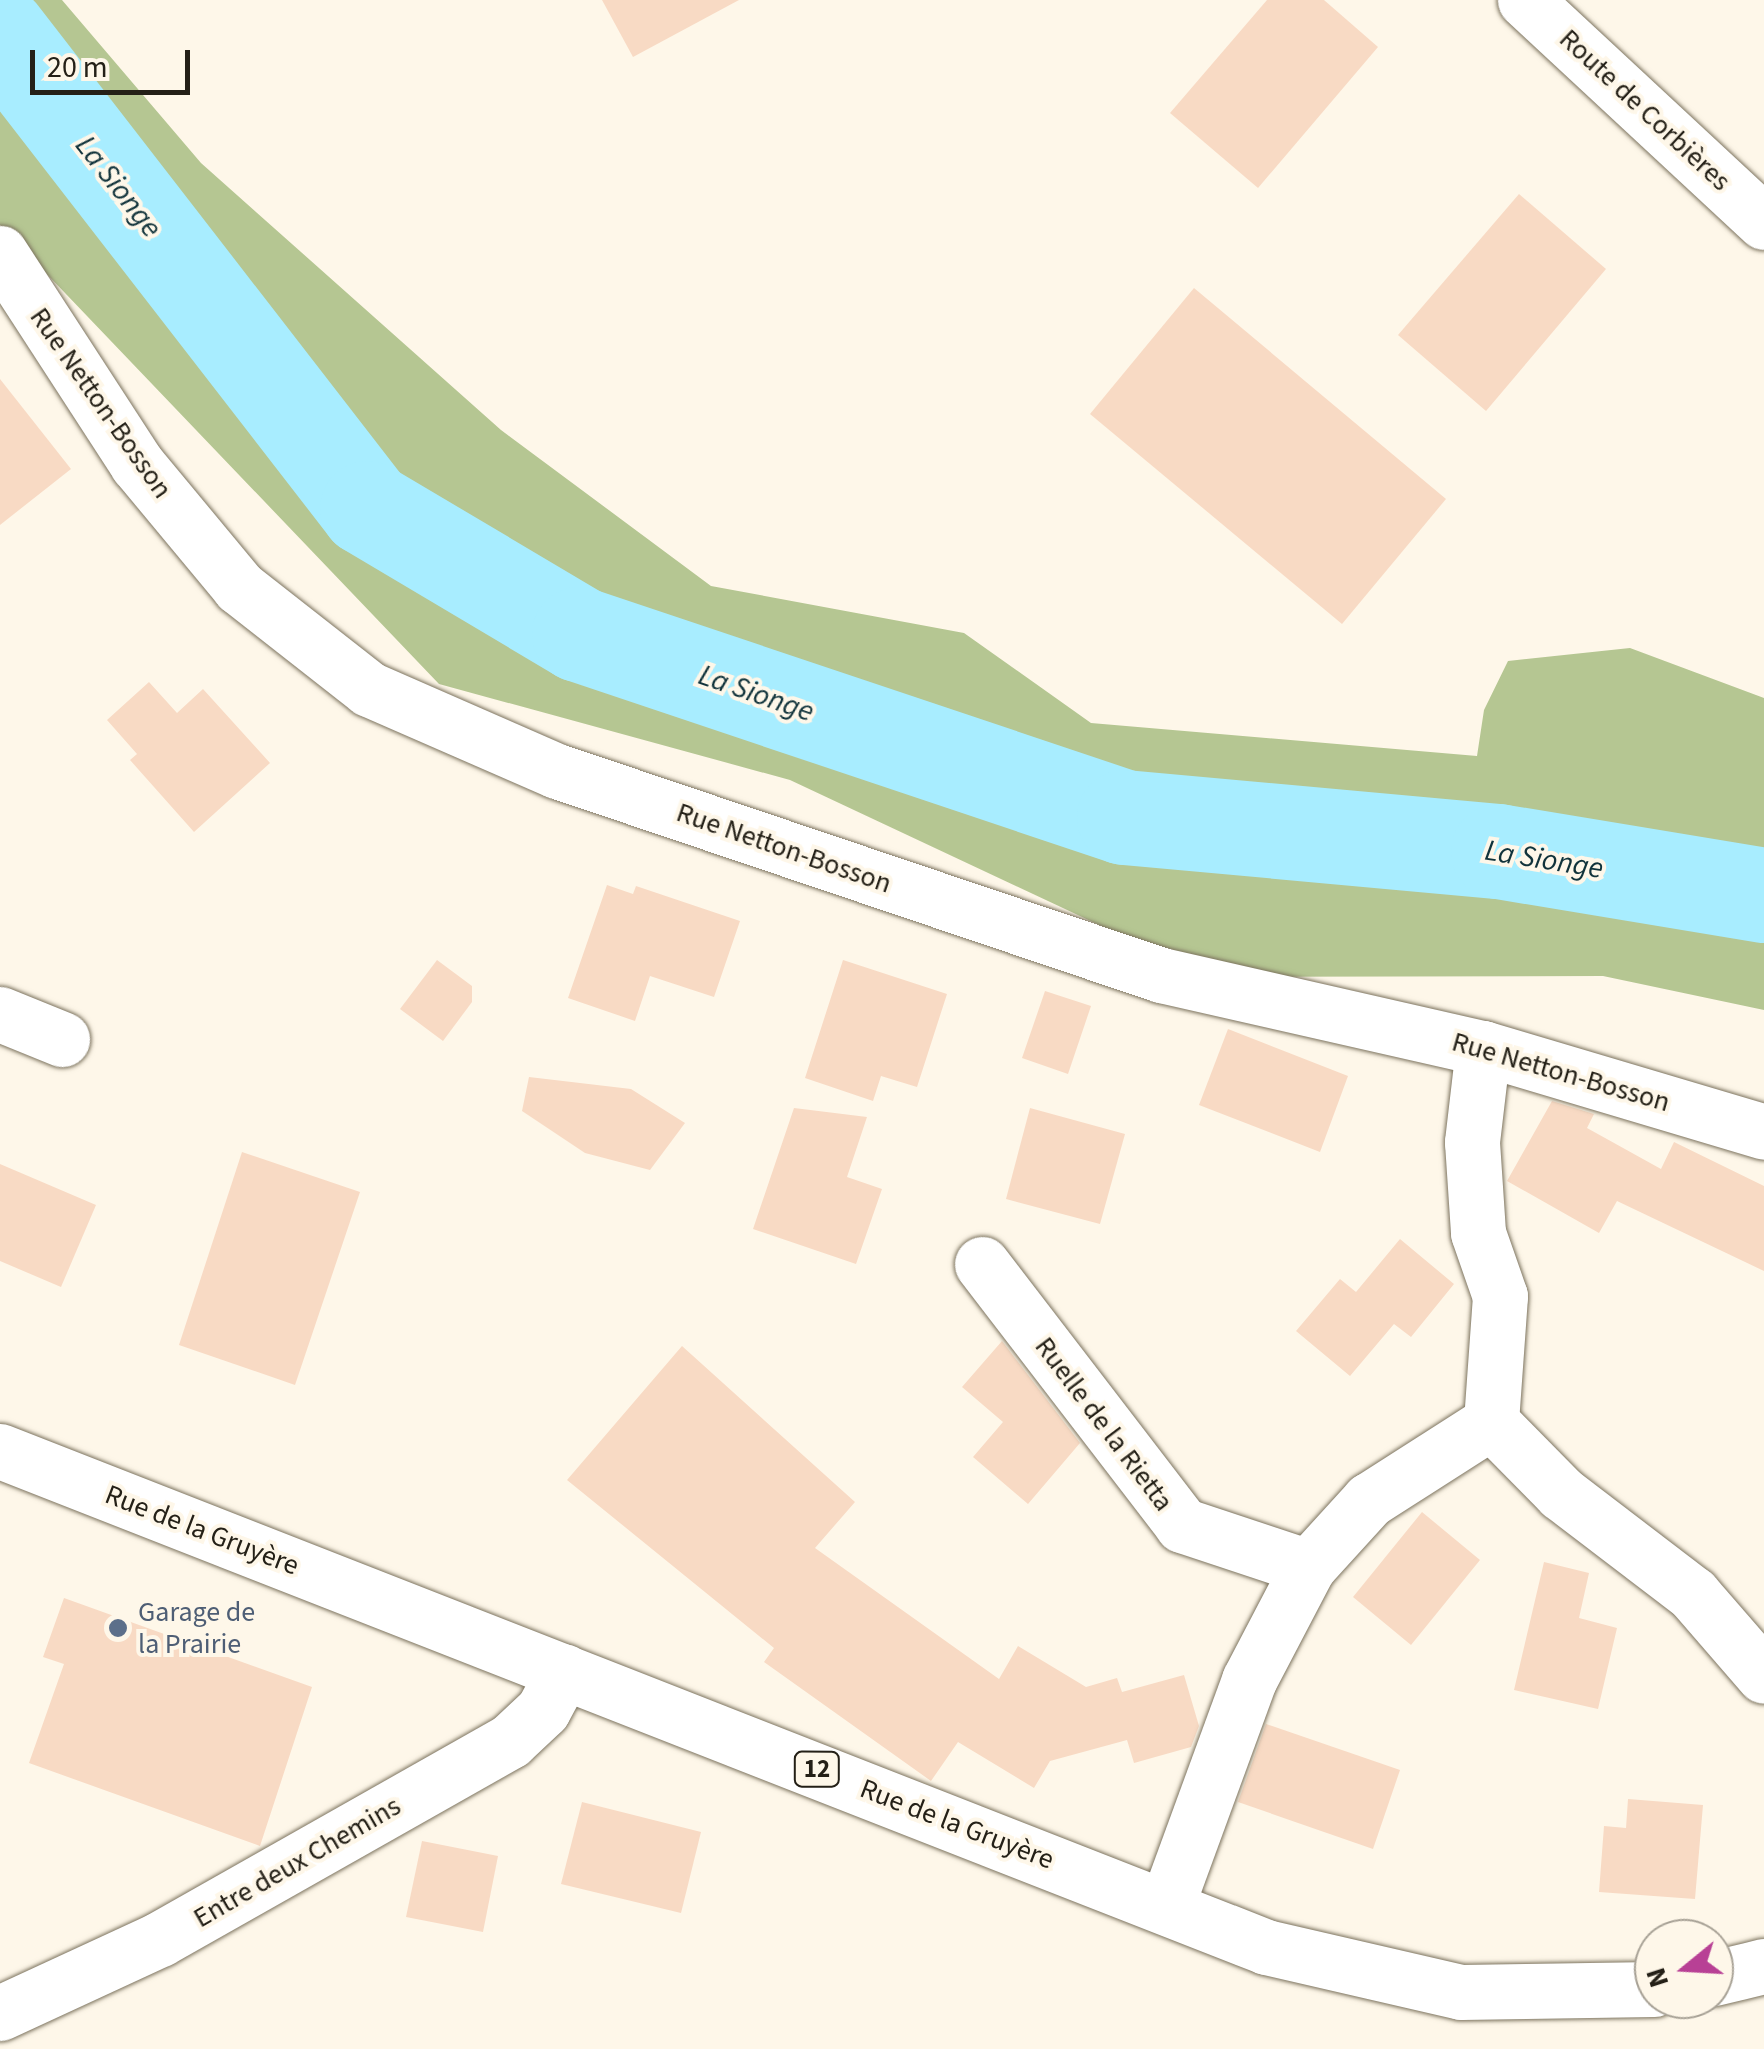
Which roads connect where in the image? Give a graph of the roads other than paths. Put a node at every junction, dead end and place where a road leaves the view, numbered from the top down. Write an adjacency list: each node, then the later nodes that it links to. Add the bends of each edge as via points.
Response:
1 (1525, 0): 2 (street, Route de Corbières)
2 (1764, 222)
3 (0, 253): 6 (street, Rue Netton-Bosson, via 136,464 239,587 369,689 557,771 1161,975)
4 (0, 1014): 5 (street)
5 (62, 1039)
6 (1484, 1048): 7 (street, Rue Netton-Bosson); 9 (street, via 1472,1142 1478,1233 1500,1296)
7 (1764, 1132)
8 (982, 1264): 11 (street, Ruelle de la Rietta, via 1182,1526)
9 (1490, 1422): 11 (street, via 1369,1500); 13 (street, via 1560,1493 1694,1594)
10 (0, 1451): 12 (street, Rue de la Gruyère / 12)
11 (1308, 1567): 14 (street, via 1249,1680)
12 (564, 1672): 14 (street, Rue de la Gruyère / 12); 18 (street, Entre deux Chemins, via 544,1710 510,1741 160,1939)
13 (1764, 1676)
14 (1166, 1907): 17 (street, Rue de la Gruyère / 12, via 1266,1947 1409,1985 1515,1996)
15 (1764, 1966): 16 (street)
16 (1734, 1973)
17 (1634, 1990)
18 (0, 2013)

